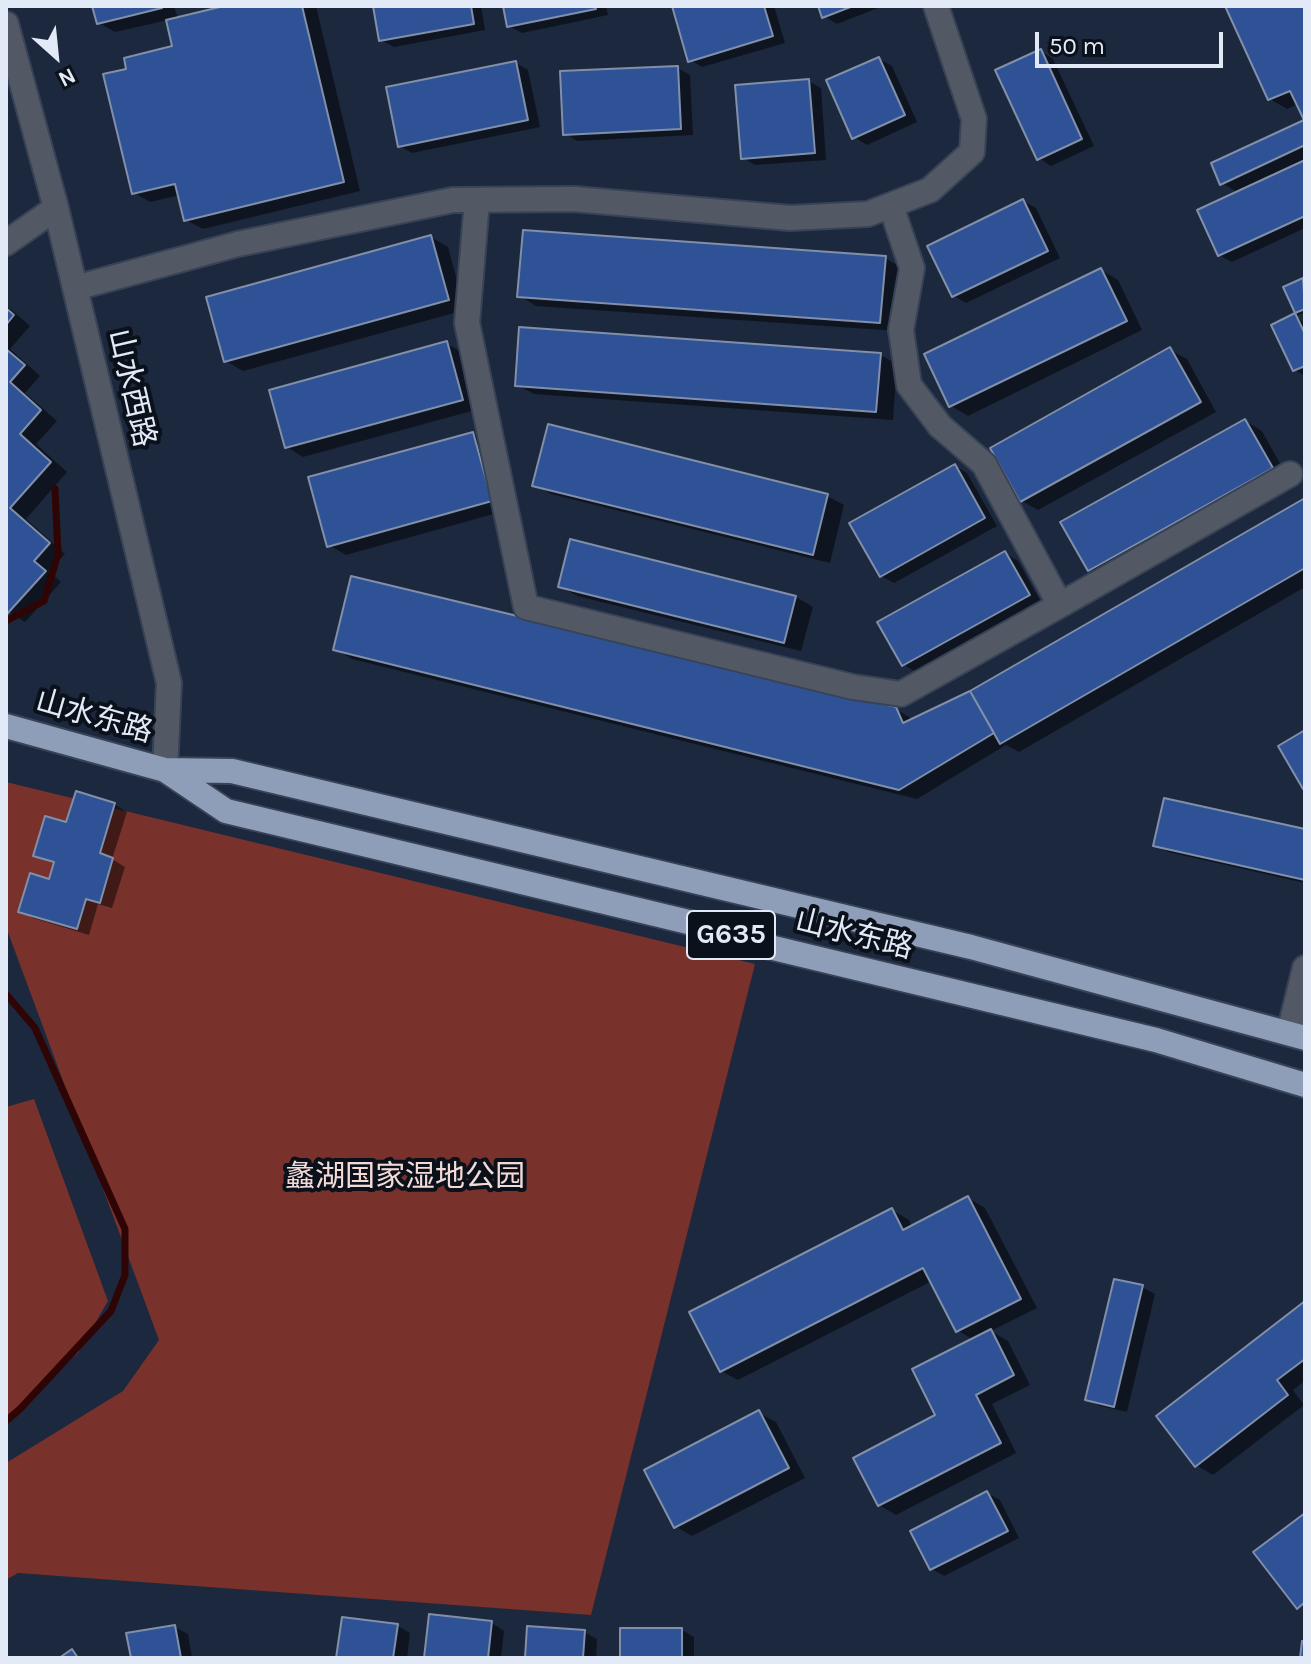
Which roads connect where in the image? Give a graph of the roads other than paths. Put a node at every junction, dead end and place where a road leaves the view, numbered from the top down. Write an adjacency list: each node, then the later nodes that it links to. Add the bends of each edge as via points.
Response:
1 (936, 6): 4 (street, via 974,119 972,152 930,190)
2 (6, 24): 5 (street, 山水西路)
3 (477, 200): 4 (street, via 574,199 790,218 868,214); 7 (street, via 453,200 238,244); 9 (street, via 467,323 526,607 853,687 901,694)
4 (891, 206): 9 (street, via 912,268 901,330 909,385 940,426 984,464)
5 (56, 208): 6 (street); 7 (street, 山水西路)
6 (6, 243)
7 (75, 288): 11 (street, 山水西路, via 169,683)
8 (1290, 474): 9 (street)
9 (1060, 605)
10 (6, 726): 11 (highway, 山水东路)
11 (165, 770): 13 (highway, 山水东路 / G635, via 232,771 971,947); 14 (highway, 山水东路 / G635, via 226,811 1156,1040)
12 (1305, 968): 13 (street)
13 (1297, 1035)
14 (1305, 1085)

